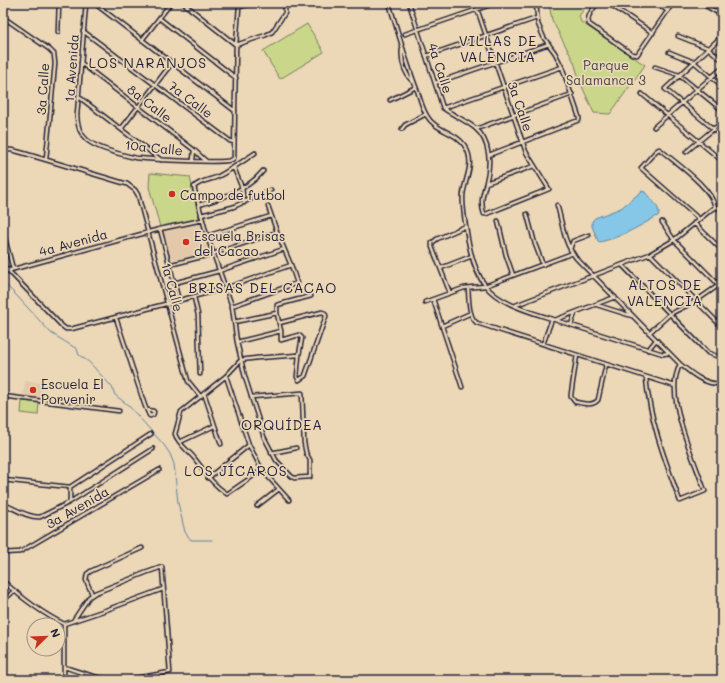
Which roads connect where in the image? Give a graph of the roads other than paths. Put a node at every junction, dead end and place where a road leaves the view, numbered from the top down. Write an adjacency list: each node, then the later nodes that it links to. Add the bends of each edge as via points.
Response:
1 (59, 3): 28 (street)
2 (86, 3): 27 (street, 1a Avenida)
3 (94, 3): 34 (street)
4 (171, 3): 23 (street)
5 (183, 3): 36 (street)
6 (237, 3): 19 (street)
7 (255, 3): 19 (street)
8 (285, 3): 36 (street, via 285,13 272,32)
9 (389, 3): 54 (street, via 402,46 401,58 407,76)
10 (410, 3): 26 (street, 4a Calle)
11 (475, 3): 20 (street, 3a Calle)
12 (496, 3): 20 (street)
13 (536, 3): 24 (street)
14 (598, 3): 29 (street, via 588,16 588,21 632,54 637,55)
15 (608, 3): 29 (street)
16 (656, 3): 21 (street)
17 (673, 3): 21 (street)
18 (706, 6): 22 (street)
19 (239, 7): 36 (street)
20 (477, 10): 26 (street); 31 (street, 3a Calle)
21 (668, 11): 29 (street)
22 (722, 15)
23 (159, 18): 34 (street); 50 (street)
24 (537, 18): 31 (street); 35 (street)
25 (3, 20): 87 (street, 3a Calle, via 7,20 52,51 55,56)
26 (417, 29): 30 (street); 39 (street, 4a Calle)
27 (83, 31): 41 (street, 1a Avenida); 52 (street, 7a Calle)
28 (58, 32)
29 (653, 33)
30 (405, 34)
31 (486, 35): 39 (street); 42 (street, 3a Calle)
32 (678, 36): 37 (street)
33 (722, 36): 37 (street)
34 (142, 40): 44 (street)
35 (549, 44): 42 (street); 45 (street)
36 (236, 45): 50 (street)
37 (708, 48): 40 (street); 43 (street)
38 (669, 52): 43 (street)
39 (426, 56): 51 (street, 4a Calle)
40 (722, 60)
41 (81, 62): 59 (street, 1a Avenida); 63 (street, 8a Calle)
42 (496, 62): 51 (street); 55 (street, 3a Calle)
43 (694, 62): 48 (street); 49 (street)
44 (172, 63): 52 (street); 66 (street)
45 (562, 67): 55 (street); 57 (street)
46 (655, 67): 48 (street)
47 (722, 68): 49 (street)
48 (679, 75): 56 (street); 61 (street, via 665,89)
49 (712, 77): 53 (street); 56 (street)
50 (236, 78): 66 (street)
51 (435, 83): 64 (street, 4a Calle)
52 (155, 85): 63 (street); 79 (street, 7a Calle)
53 (722, 86)
54 (416, 87): 60 (street); 68 (street)
55 (504, 87): 62 (street); 69 (street, 3a Calle)
56 (698, 90): 61 (street); 65 (street)
57 (572, 94): 69 (street); 80 (street, via 578,120)
58 (642, 94): 70 (street)
59 (79, 97): 73 (street); 77 (street, 1a Avenida, via 77,121)
60 (390, 100)
61 (683, 103): 70 (street); 76 (street)
62 (453, 105): 64 (street); 67 (street)
63 (138, 106): 73 (street); 83 (street, 8a Calle)
64 (443, 108): 67 (street, 4a Calle)
65 (722, 110)
66 (235, 111): 79 (street)
67 (448, 112): 75 (street, 4a Calle)
68 (426, 114): 74 (street); 113 (street, via 435,124 459,139 469,154 470,163 463,196)
69 (514, 115): 75 (street); 80 (street, 3a Calle)
70 (668, 116): 72 (street); 81 (street)
71 (722, 122): 76 (street)
72 (654, 127)
73 (121, 129): 89 (street)
74 (402, 129)
75 (476, 129): 86 (street, 4a Calle, via 482,136)
76 (714, 129): 78 (street); 81 (street)
77 (81, 134): 89 (street, 10a Calle, via 94,144 119,153 136,158)
78 (722, 136)
79 (234, 142): 91 (street, 10a Calle, via 234,158)
80 (523, 142): 86 (street); 92 (street, 3a Calle)
81 (698, 142): 84 (street); 88 (street)
82 (3, 150): 87 (street)
83 (194, 150): 90 (street); 91 (street, 8a Calle)
84 (686, 152)
85 (255, 153): 93 (street)
86 (489, 155): 95 (street, 4a Calle)
87 (46, 159): 116 (street, 1a Calle, via 133,188 137,193)
88 (722, 159)
89 (161, 160): 90 (street, 10a Calle)
90 (193, 160): 91 (street, 10a Calle)
91 (207, 161)
92 (534, 166): 95 (street); 104 (street, 3a Calle, via 549,189)
93 (234, 168): 96 (street); 99 (street, via 194,187)
94 (263, 171): 96 (street)
95 (486, 183): 104 (street, 4a Calle, via 482,192)
96 (242, 188): 98 (street); 99 (street)
97 (271, 190): 98 (street)
98 (244, 203): 106 (street)
99 (199, 205): 106 (street)
100 (557, 205): 122 (street, via 563,234)
101 (268, 206): 107 (street)
102 (715, 207): 103 (street); 108 (street); 108 (street, via 714,200 707,190 662,151 656,151 641,168)
103 (722, 211)
104 (484, 214)
105 (527, 214): 130 (street)
106 (202, 216): 109 (street)
107 (271, 216): 117 (street); 119 (street)
108 (699, 219): 112 (street)
109 (202, 220): 114 (street, 4a Avenida); 119 (street)
110 (498, 221): 138 (street)
111 (662, 222): 120 (street)
112 (694, 224): 120 (street); 123 (street)
113 (466, 226): 127 (street); 133 (street, via 434,241 432,247)
114 (160, 229): 116 (street, 4a Avenida); 129 (street)
115 (3, 231): 134 (street)
116 (148, 232): 134 (street, 4a Avenida); 155 (street, 1a Calle)
117 (277, 232): 121 (street); 124 (street)
118 (588, 235): 122 (street, via 573,241)
119 (207, 236): 124 (street)
120 (674, 240): 126 (street); 142 (street)
121 (284, 249): 128 (street); 136 (street)
122 (570, 250): 125 (street)
123 (722, 250)
124 (213, 254): 129 (street); 136 (street)
125 (572, 254): 130 (street); 139 (street)
126 (650, 254): 131 (street); 152 (street)
127 (472, 256): 133 (street); 143 (street)
128 (291, 264): 144 (street); 158 (street, via 297,283)
129 (170, 265): 141 (street)
130 (543, 265): 138 (street)
131 (622, 265): 139 (street); 162 (street)
132 (3, 266): 135 (street)
133 (441, 268): 147 (street)
134 (14, 269): 135 (street, 4a Avenida)
135 (8, 271): 137 (street, 4a Avenida); 164 (street, via 66,329)
136 (219, 271): 141 (street); 144 (street)
137 (3, 272)
138 (513, 275): 143 (street)
139 (594, 276): 150 (street); 156 (street)
140 (722, 282): 142 (street)
141 (174, 283): 153 (street)
142 (719, 285): 146 (street); 152 (street)
143 (485, 286): 145 (street); 156 (street, via 497,296)
144 (226, 288): 149 (street); 158 (street)
145 (468, 288): 147 (street); 160 (street)
146 (722, 288)
147 (450, 293): 151 (street)
148 (311, 296): 159 (street, via 277,305)
149 (194, 297): 153 (street); 184 (street, via 198,315)
150 (615, 297): 157 (street); 163 (street)
151 (433, 299): 154 (street); 169 (street)
152 (696, 300): 162 (street); 170 (street)
153 (179, 301): 155 (street)
154 (425, 302)
155 (167, 304): 164 (street); 192 (street, 1a Calle, via 188,381)
156 (515, 305): 165 (street)
157 (597, 305): 161 (street); 163 (street)
158 (232, 306): 166 (street)
159 (277, 313): 166 (street); 167 (street)
160 (472, 313): 169 (street); 175 (street, via 477,323)
161 (575, 313): 165 (street); 168 (street)
162 (670, 314): 172 (street); 180 (street, via 708,353)
163 (633, 316): 172 (street)
164 (116, 318): 194 (street)
165 (554, 320): 168 (street); 175 (street)
166 (234, 322): 174 (street)
167 (280, 323): 171 (street); 178 (street, via 325,313 305,376 299,380)
168 (571, 325): 176 (street)
169 (442, 326): 189 (street)
170 (722, 327)
171 (281, 331): 174 (street); 178 (street, via 282,340 301,336)
172 (649, 333): 173 (street)
173 (656, 340): 176 (street); 177 (street)
174 (237, 342): 181 (street)
175 (543, 344): 179 (street)
176 (648, 350): 177 (street)
177 (670, 353): 182 (street)
178 (299, 355): 181 (street)
179 (577, 356): 183 (street); 183 (street, via 571,394 575,402 590,404 598,400)
180 (722, 358)
181 (241, 360): 185 (street); 193 (street)
182 (680, 364): 187 (street, via 703,380); 188 (street)
183 (606, 365): 186 (street)
184 (200, 374)
185 (226, 376): 190 (street); 200 (street)
186 (646, 378): 188 (street); 188 (street, via 648,400 659,444 680,501 705,491 679,418)
187 (722, 384)
188 (675, 386)
189 (462, 387)
190 (204, 394): 192 (street); 196 (street)
191 (3, 396): 195 (street)
192 (200, 397): 198 (street, via 181,412 175,431 175,437)
193 (250, 397): 203 (street); 203 (street, via 302,393 305,451 310,460 311,476 294,478)
194 (147, 410)
195 (119, 411)
196 (214, 426): 198 (street); 199 (street)
197 (152, 434): 208 (street)
198 (180, 442): 206 (street)
199 (221, 444)
200 (249, 445): 205 (street); 206 (street)
201 (296, 448): 203 (street)
202 (153, 449): 211 (street, 3a Avenida)
203 (271, 453)
204 (159, 470): 215 (street, 3a Avenida, via 20,552)
205 (262, 470): 206 (street, via 227,494); 209 (street)
206 (208, 478)
207 (3, 480): 208 (street)
208 (70, 488): 211 (street)
209 (279, 489): 210 (street); 213 (street)
210 (289, 500)
211 (70, 502): 212 (street, 3a Avenida, via 37,517)
212 (3, 504)
213 (257, 506)
214 (142, 548): 219 (street, via 87,574 86,580)
215 (3, 553)
216 (3, 581): 218 (street)
217 (163, 589): 219 (street, via 162,567); 222 (street); 228 (street, via 170,672)
218 (14, 590): 220 (street); 221 (street)
219 (92, 594): 222 (street)
220 (3, 601)
221 (51, 617)
222 (73, 621): 223 (street)
223 (66, 623)
224 (64, 657): 225 (street)
225 (64, 667): 226 (street); 227 (street, via 103,678)
226 (64, 680)
227 (121, 680)
228 (126, 680)

